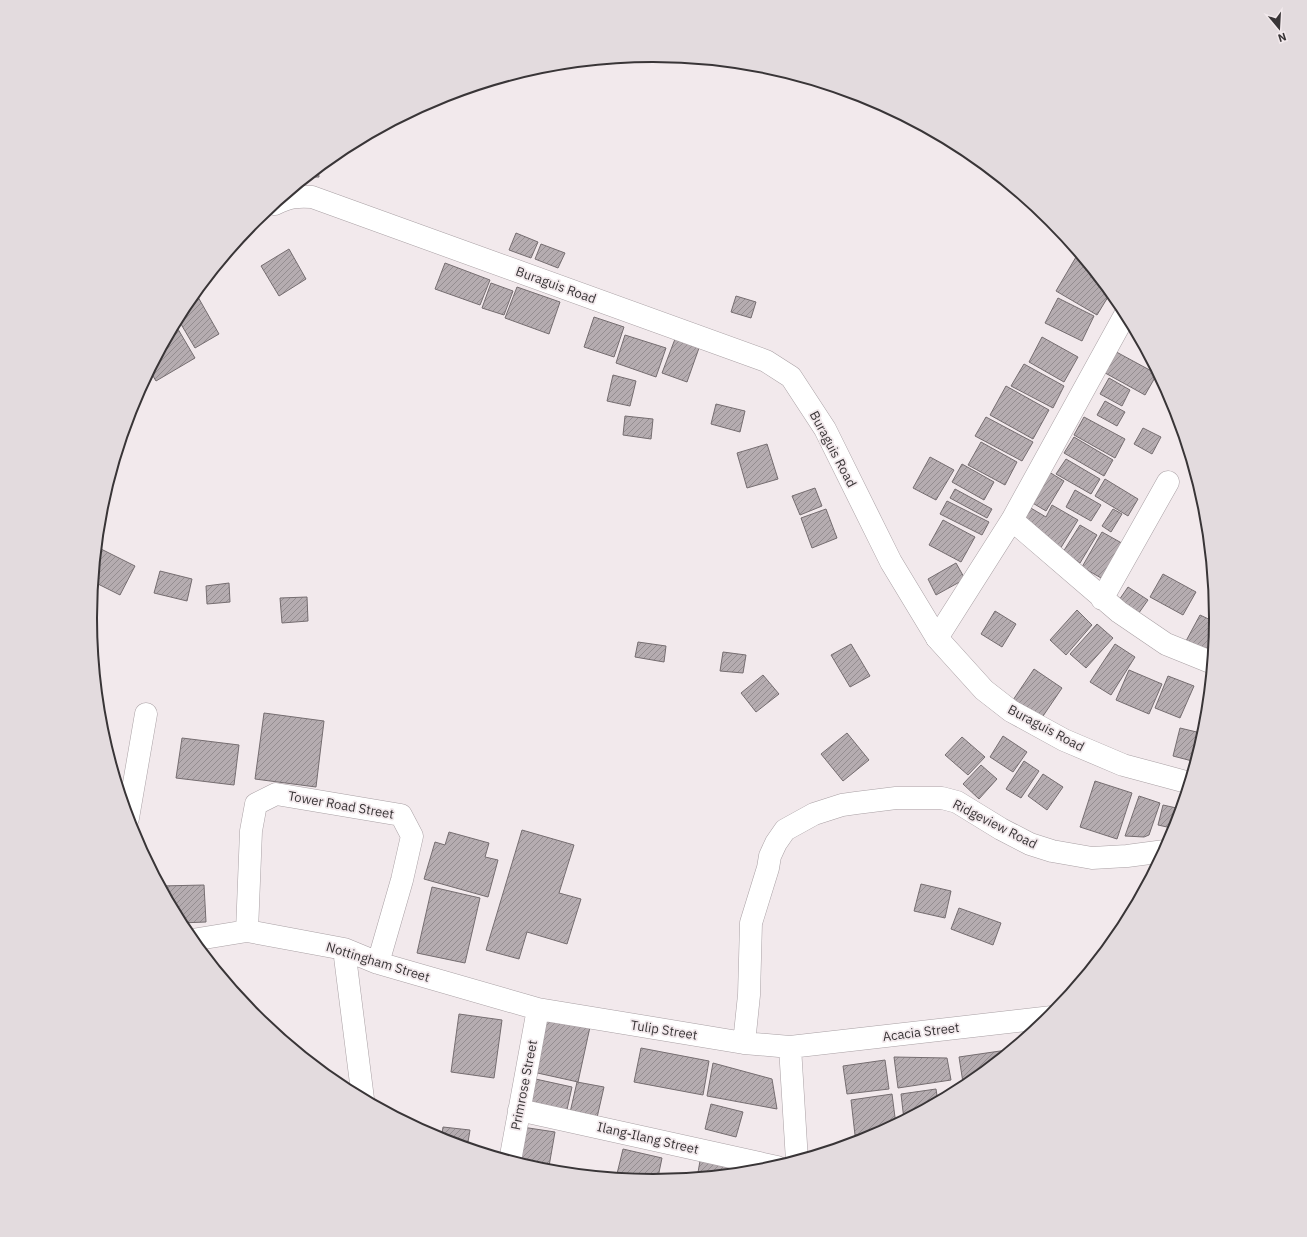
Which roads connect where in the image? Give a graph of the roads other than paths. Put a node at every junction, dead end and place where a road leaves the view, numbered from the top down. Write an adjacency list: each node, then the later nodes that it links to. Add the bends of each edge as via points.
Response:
1 (289, 198): 6 (street, Buraguis Road, via 312,197 766,361 791,377 825,429 891,562)
2 (1122, 319): 4 (street)
3 (1168, 482): 5 (street)
4 (1012, 520): 5 (street); 6 (street)
5 (1102, 599): 7 (street, via 1166,644)
6 (937, 638): 9 (street, Buraguis Road, via 984,690 1011,711 1064,740 1123,765)
7 (1208, 661)
8 (146, 714): 10 (street)
9 (1185, 782)
10 (130, 806)
11 (1159, 852): 18 (street, Ridgeview Road, via 1092,858 1052,851 1001,830 957,802 942,798 896,798 856,803 814,814 784,830 770,856 751,923 749,995)
12 (247, 931): 13 (street, Nottingham Street); 14 (street, Nottingham Street); 15 (street, Tower Road Street, via 251,831 256,804 276,794 402,815 412,836)
13 (199, 939)
14 (344, 949): 15 (street, Nottingham Street); 20 (street)
15 (378, 963): 16 (street, Nottingham Street)
16 (538, 1009): 18 (street, Tulip Street); 21 (street, Primrose Street)
17 (1040, 1018): 19 (street, Acacia Street)
18 (744, 1043): 19 (street, Tulip Street)
19 (790, 1047): 23 (street)
20 (362, 1092)
21 (519, 1110): 22 (street, Primrose Street); 24 (street, Ilang-Ilang Street)
22 (511, 1156)
23 (797, 1156)
24 (763, 1164)

